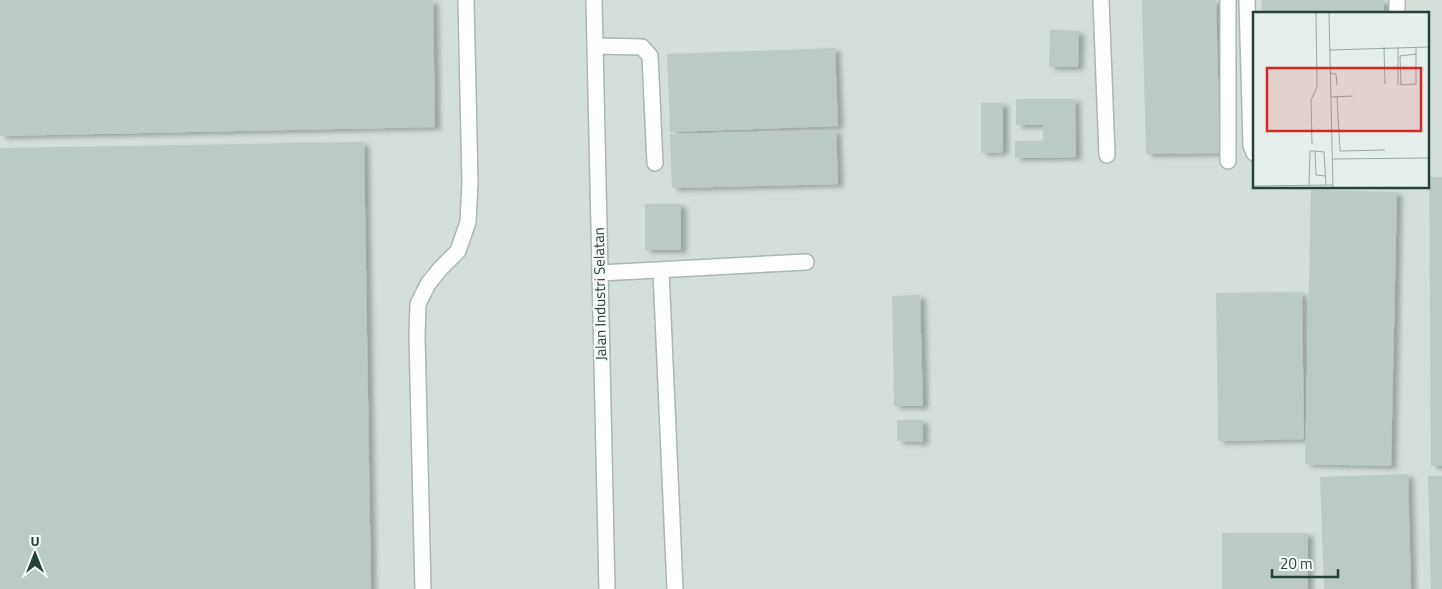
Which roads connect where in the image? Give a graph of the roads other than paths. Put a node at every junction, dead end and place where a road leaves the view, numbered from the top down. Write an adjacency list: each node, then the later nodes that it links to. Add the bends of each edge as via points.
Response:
1 (466, 0): 14 (street, via 468,222 458,252 428,284 418,304)
2 (594, 0): 6 (street, Jalan Industri Selatan)
3 (1101, 0): 8 (street)
4 (1228, 0): 9 (street)
5 (1247, 0): 7 (street)
6 (595, 46): 10 (street, via 642,47 650,56); 13 (street, Jalan Industri Selatan)
7 (1253, 150)
8 (1107, 155)
9 (1228, 161)
10 (655, 162)
11 (806, 262): 12 (street)
12 (661, 271): 13 (street); 16 (street)
13 (600, 273): 15 (street, Jalan Industri Selatan)
14 (423, 589)
15 (607, 589)
16 (676, 589)

